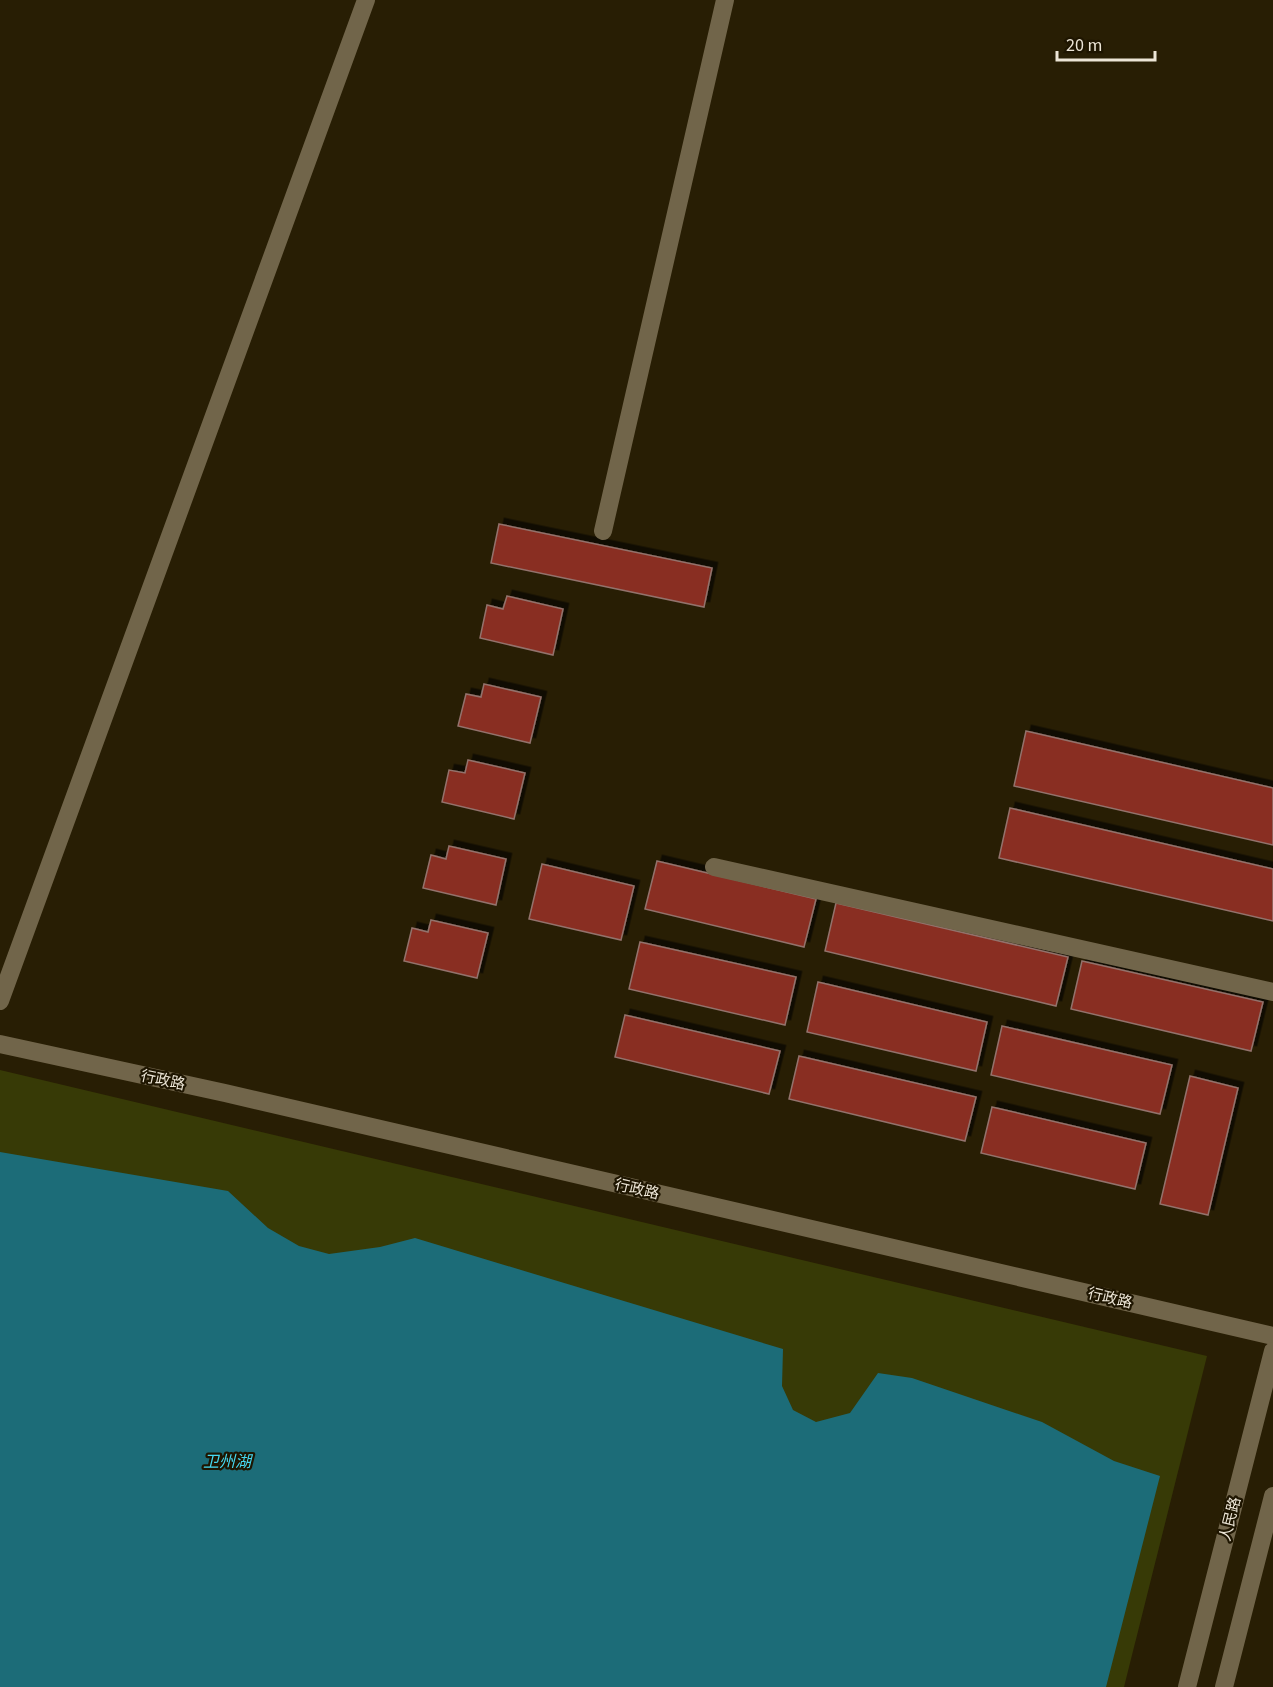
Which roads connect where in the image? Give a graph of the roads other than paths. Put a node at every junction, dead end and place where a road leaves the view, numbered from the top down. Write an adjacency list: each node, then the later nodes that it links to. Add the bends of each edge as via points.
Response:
1 (366, 0): 6 (street)
2 (725, 0): 3 (street)
3 (603, 531)
4 (714, 867): 5 (street)
5 (1273, 992)
6 (0, 1001)
7 (0, 1044): 8 (street, 行政路)
8 (1273, 1336)
9 (1273, 1351): 11 (street, 人民路)
10 (1273, 1496): 12 (street)
11 (1187, 1687)
12 (1224, 1687)

